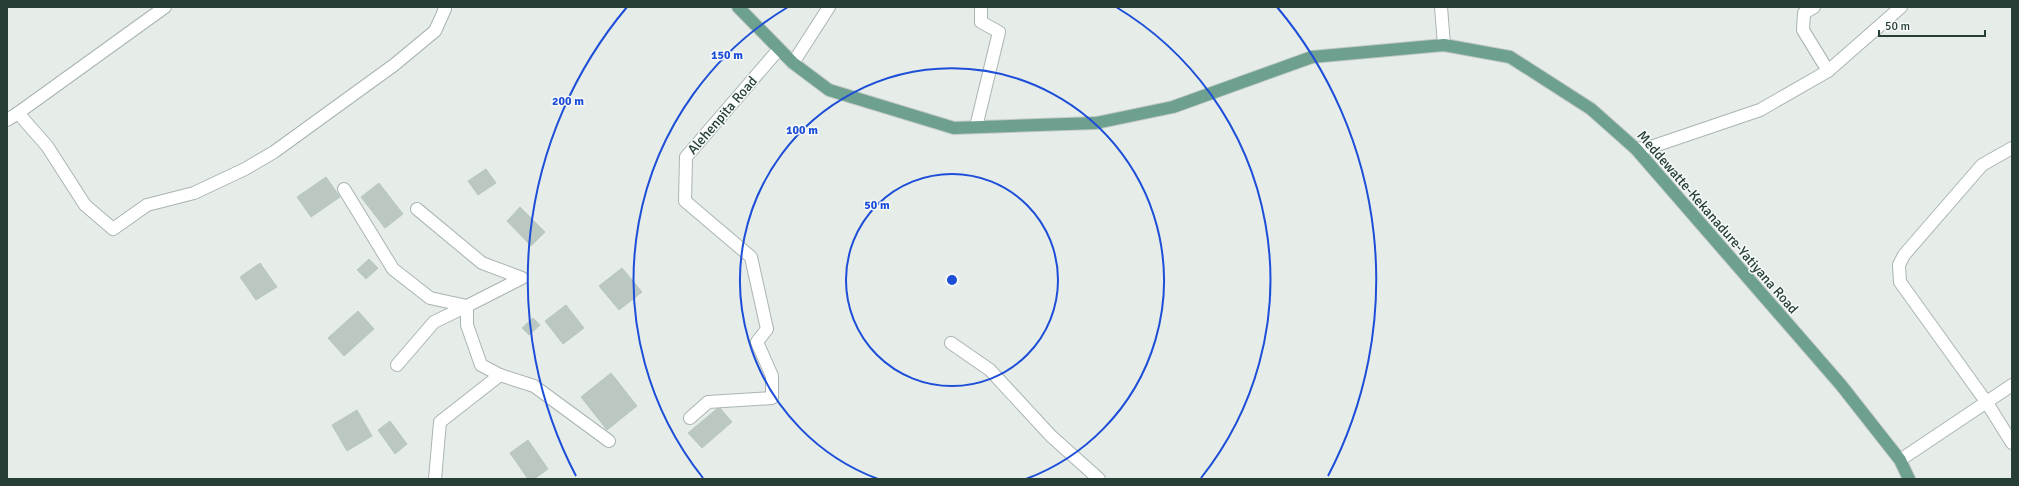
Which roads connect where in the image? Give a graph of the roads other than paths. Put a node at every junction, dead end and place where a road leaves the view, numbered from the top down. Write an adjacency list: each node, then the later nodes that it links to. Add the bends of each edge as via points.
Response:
1 (165, 7): 13 (street)
2 (444, 7): 13 (street, via 435,31 394,65 274,152 194,193 148,205 114,229 85,205 46,146)
3 (738, 7): 10 (main road, Meddewatte-Kekanadure-Yatiyana Road)
4 (829, 7): 11 (street)
5 (980, 7): 15 (street, via 981,22 999,32)
6 (1441, 7): 9 (street)
7 (1814, 7): 12 (street, via 1804,13 1803,30)
8 (1901, 7): 12 (street)
9 (1444, 46): 15 (main road, Meddewatte-Kekanadure-Yatiyana Road, via 1312,57 1173,107 1096,123); 17 (main road, Meddewatte-Kekanadure-Yatiyana Road, via 1510,57 1591,109)
10 (779, 49): 11 (main road, Meddewatte-Kekanadure-Yatiyana Road); 26 (street, Alehenpita Road, via 686,157 685,193 685,201 751,258 767,329 757,342 772,376 772,398 708,402)
11 (793, 63): 15 (main road, Meddewatte-Kekanadure-Yatiyana Road, via 830,90 954,128)
12 (1828, 71): 17 (street, via 1760,110 1651,147)
13 (18, 112): 14 (street)
14 (7, 120)
15 (976, 128)
16 (2012, 148): 25 (street, via 1982,165 1904,255 1899,265 1900,282)
17 (1636, 149): 29 (main road, Meddewatte-Kekanadure-Yatiyana Road, via 1842,385)
18 (344, 189): 20 (street, via 393,269 430,298)
19 (417, 209): 20 (street, via 482,263 522,278)
20 (467, 306): 22 (street, via 434,322); 23 (street, via 467,325 481,365)
21 (951, 343): 31 (street, via 990,370 1051,436)
22 (396, 365)
23 (500, 375): 27 (street, via 534,386); 30 (street, via 440,422)
24 (2012, 385): 25 (street)
25 (1987, 403): 28 (street); 29 (street)
26 (690, 418)
27 (609, 441)
28 (2012, 443)
29 (1900, 460): 32 (main road, Meddewatte-Kekanadure-Yatiyana Road)
30 (435, 479)
31 (1099, 479)
32 (1909, 479)

